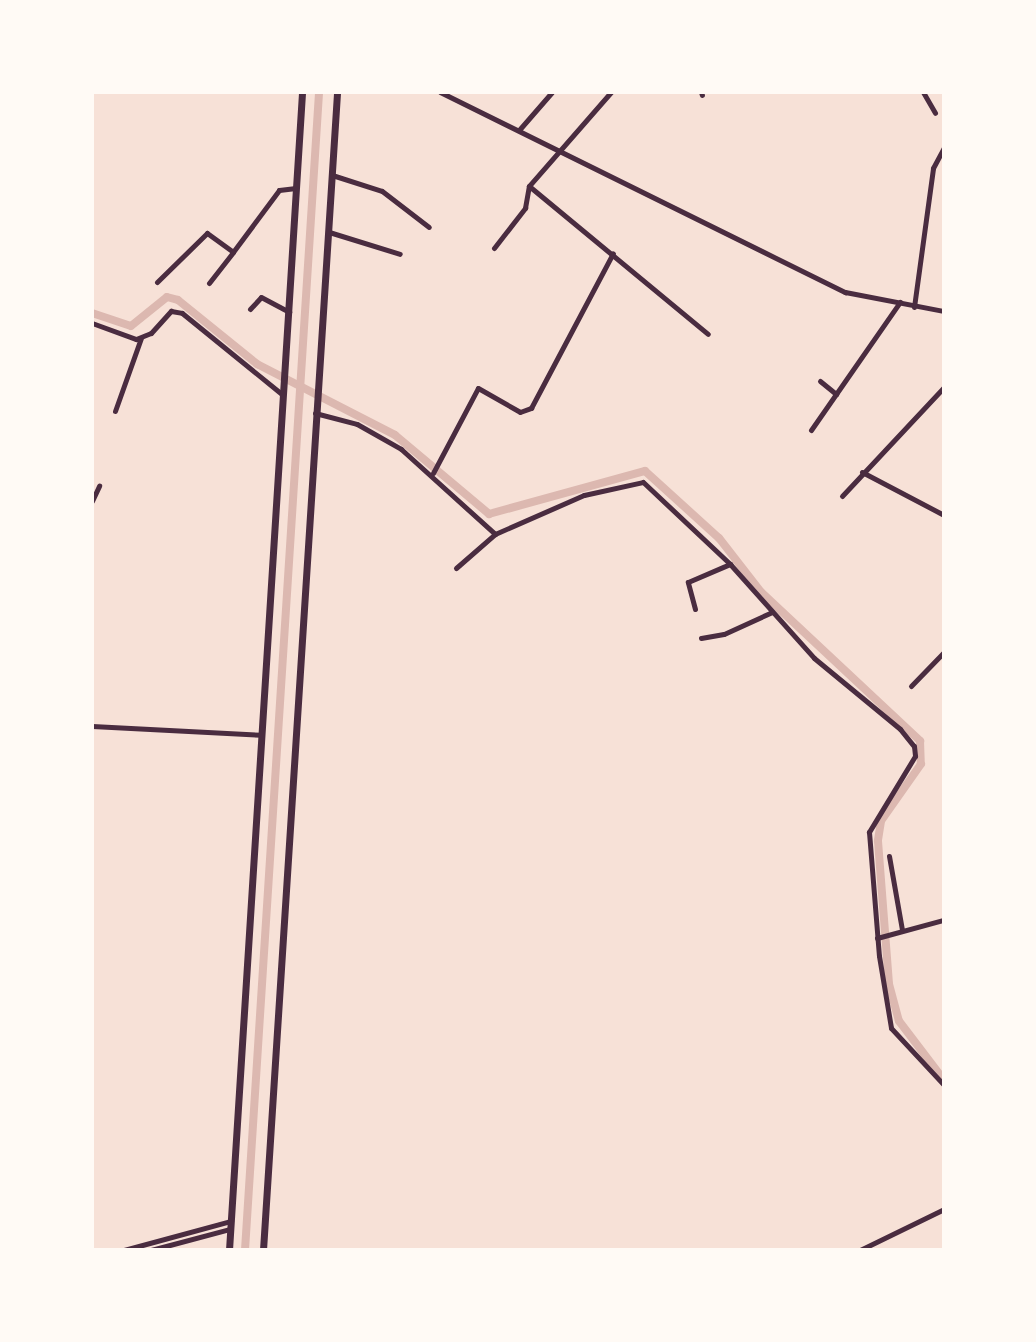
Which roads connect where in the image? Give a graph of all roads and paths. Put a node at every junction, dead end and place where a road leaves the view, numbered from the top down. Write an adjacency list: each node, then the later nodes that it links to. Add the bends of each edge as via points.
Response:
1 (302, 92): 13 (main road)
2 (337, 92): 11 (main road)
3 (440, 92): 8 (street)
4 (552, 92): 8 (street)
5 (611, 92): 10 (street)
6 (923, 92): 7 (street)
7 (935, 113)
8 (518, 131): 10 (street)
9 (944, 147): 23 (street, via 933,168)
10 (557, 151): 12 (street); 22 (street, via 845,292)
11 (332, 175): 14 (street, via 382,191); 15 (main road)
12 (529, 186): 16 (street, via 525,208); 18 (street)
13 (297, 188): 17 (street, via 279,190); 26 (main road)
14 (429, 227)
15 (329, 232): 19 (street); 35 (main road)
16 (494, 248)
17 (233, 252): 20 (street, via 207,233); 21 (street)
18 (613, 253): 28 (street); 37 (street, via 531,408 523,413 478,388)
19 (400, 254)
20 (157, 282)
21 (209, 283)
22 (900, 302): 23 (street); 33 (street)
23 (914, 307): 25 (street)
24 (250, 309): 26 (street, via 261,297)
25 (944, 311)
26 (289, 312): 32 (main road)
27 (92, 323): 29 (street, via 117,336)
28 (708, 334)
29 (141, 338): 32 (street, via 171,311 182,313); 34 (street)
30 (820, 381): 33 (street)
31 (944, 387): 38 (street)
32 (284, 393): 52 (main road)
33 (836, 394): 36 (street)
34 (115, 411)
35 (316, 411): 37 (street, via 374,433); 63 (main road)
36 (811, 430)
37 (434, 472): 43 (street)
38 (862, 472): 40 (street); 42 (street)
39 (99, 486): 41 (street)
40 (842, 496)
41 (92, 501)
42 (944, 515)
43 (495, 534): 44 (street, via 584,495 643,482); 45 (street)
44 (730, 564): 46 (street, via 688,582); 47 (street)
45 (456, 568)
46 (695, 609)
47 (772, 612): 48 (street, via 724,634); 56 (street, via 814,658 914,746 912,762 870,824)
48 (701, 638)
49 (944, 652): 50 (street)
50 (911, 686)
51 (92, 726): 52 (street)
52 (262, 735): 59 (main road)
53 (889, 856): 55 (street)
54 (943, 920): 55 (street)
55 (902, 930): 56 (street)
56 (880, 938): 57 (street, via 891,1028)
57 (944, 1085)
58 (944, 1209): 64 (street)
59 (231, 1225): 60 (street); 61 (street); 62 (main road)
60 (124, 1250)
61 (151, 1250)
62 (229, 1250)
63 (263, 1250)
64 (860, 1250)

